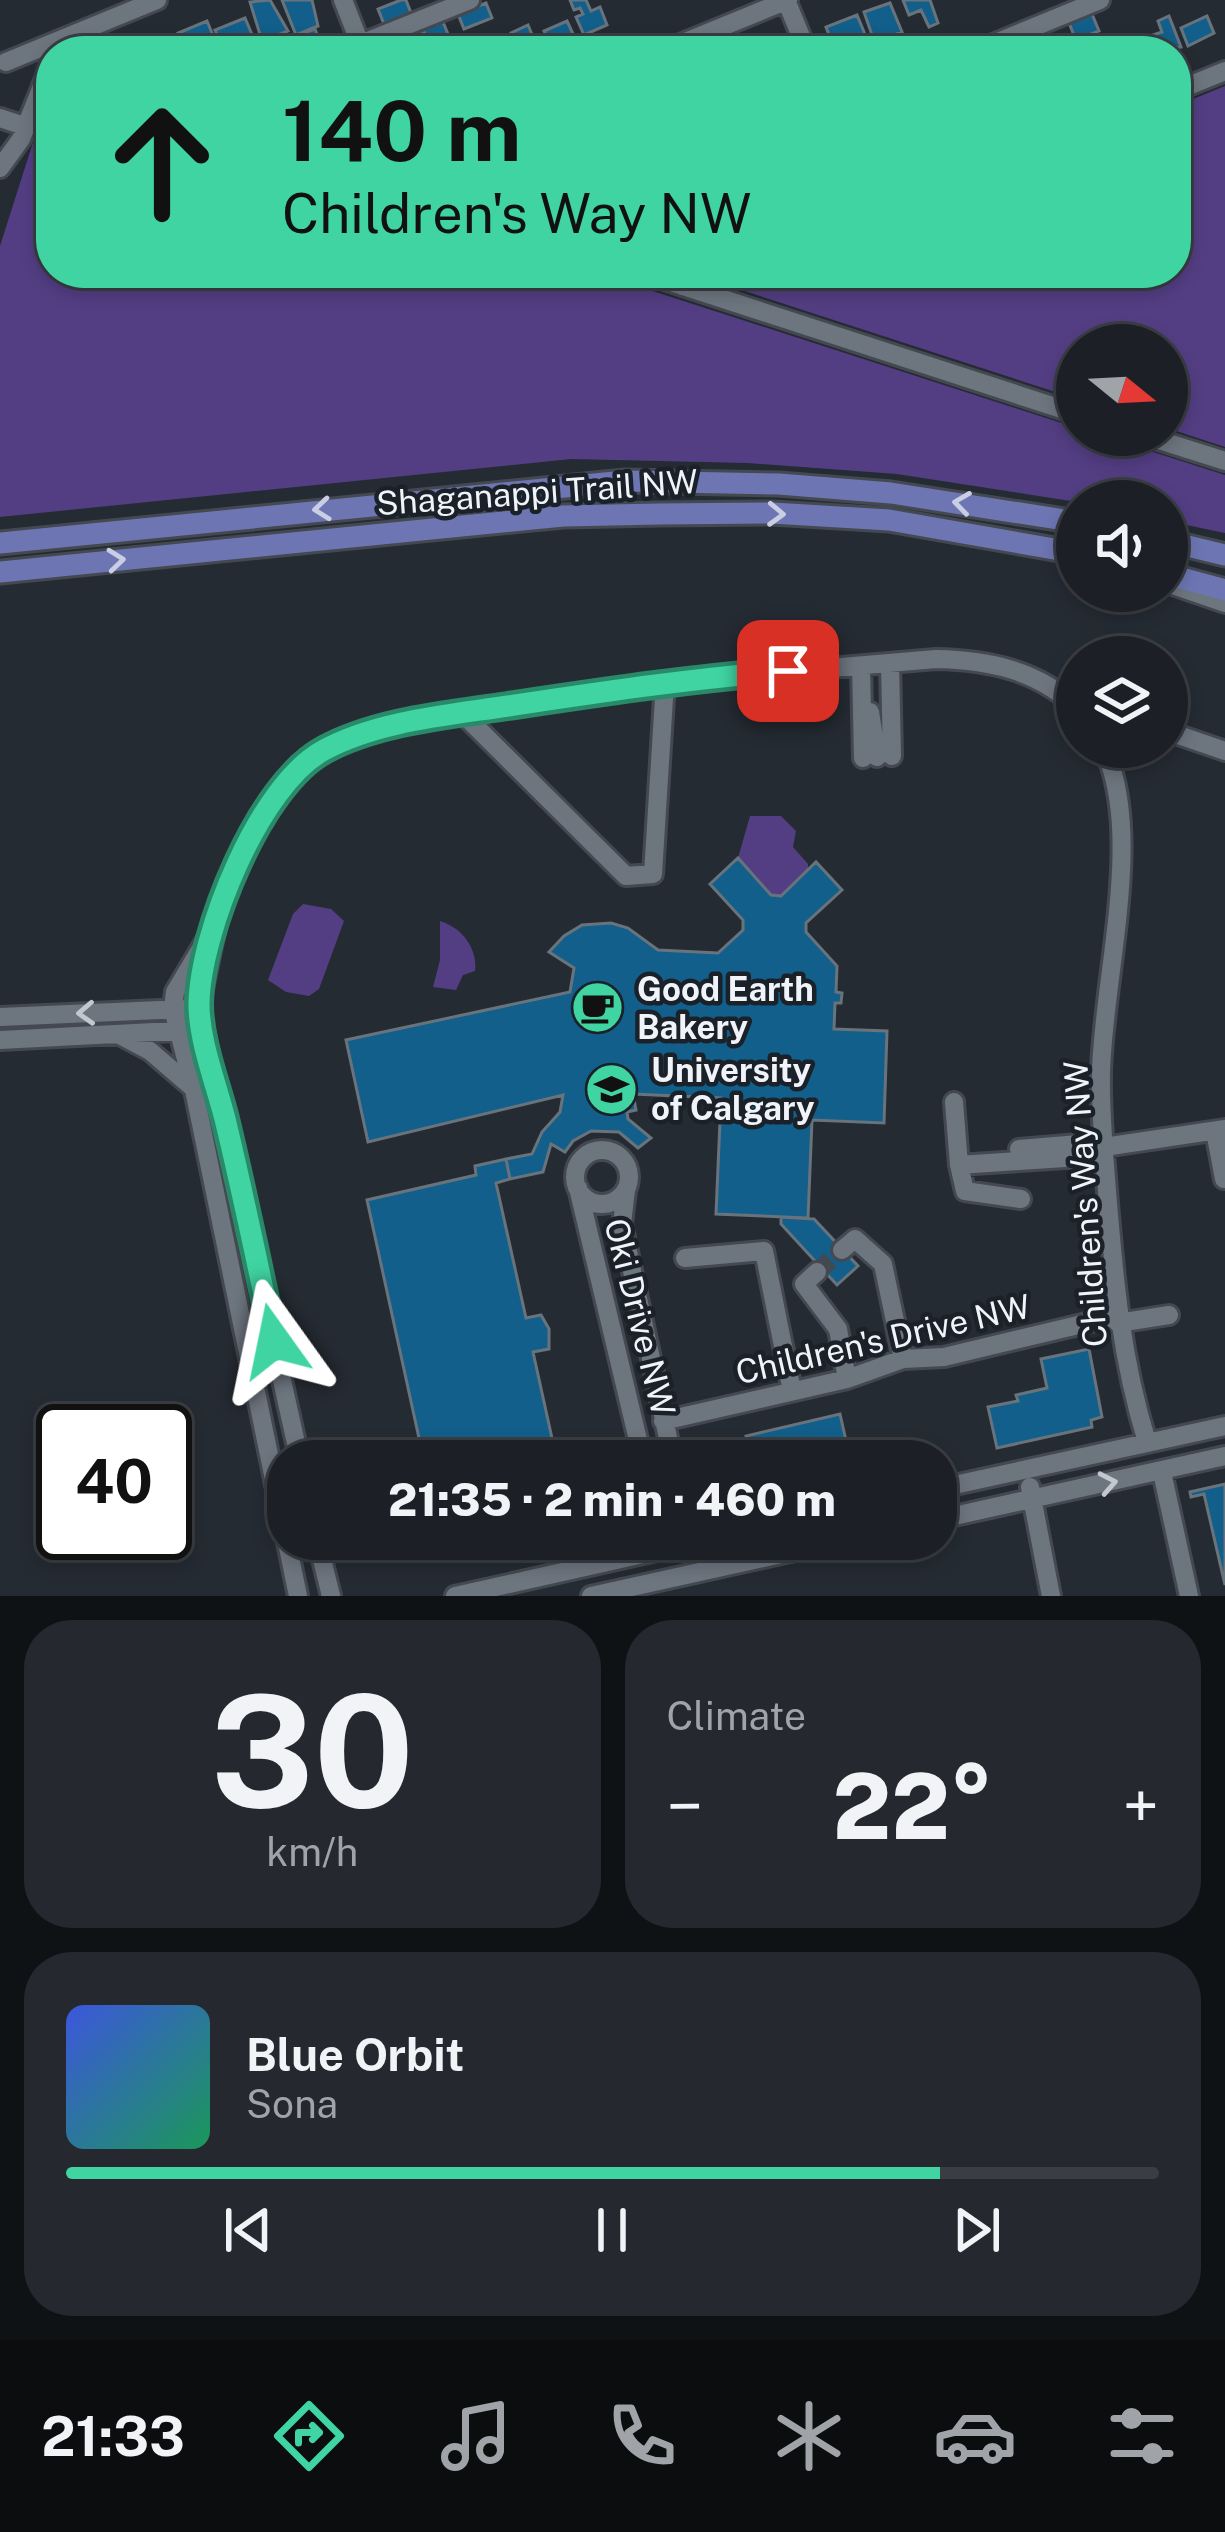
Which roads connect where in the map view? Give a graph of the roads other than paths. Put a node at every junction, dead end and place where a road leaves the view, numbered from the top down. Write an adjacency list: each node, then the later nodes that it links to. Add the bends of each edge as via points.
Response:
1 (157, 0): 6 (street)
2 (343, 0): 7 (street)
3 (470, 0): 8 (street)
4 (787, 0): 9 (street); 10 (street)
5 (1100, 0): 11 (street)
6 (66, 36)
7 (352, 36)
8 (386, 36)
9 (699, 36)
10 (801, 36)
11 (1012, 36)
12 (36, 48): 13 (street)
13 (3, 61): 15 (street)
14 (1225, 71): 16 (street)
15 (36, 72)
16 (1191, 85)
17 (36, 107): 19 (street)
18 (0, 118): 19 (street)
19 (27, 127): 20 (street)
20 (1, 165)
21 (688, 288): 22 (street)
22 (1056, 407)
23 (1188, 449): 24 (street)
24 (1225, 461)
25 (1056, 519): 26 (main road, Shaganappi Trail NW, one-way to 26, via 779,484 625,481)
26 (0, 543)
27 (1188, 546): 29 (main road)
28 (1056, 549): 30 (main road, Shaganappi Trail NW, one-way to 28, via 563,516 889,520)
29 (1225, 555)
30 (0, 572)
31 (1188, 580): 32 (main road)
32 (1225, 590)
33 (1188, 591): 34 (street)
34 (1225, 604)
35 (876, 664): 35 (street, via 861,691 877,757 892,726 881,708); 36 (street); 37 (street, via 935,658 1000,665)
36 (665, 682): 38 (street); 38 (street, via 652,874 626,876)
37 (1056, 692)
38 (463, 712): 42 (street, via 363,734 321,751 289,778 260,815)
39 (1188, 738): 40 (street)
40 (1225, 751)
41 (1111, 768): 53 (street, Children's Way NW, via 1122,847 1101,1073)
42 (218, 922): 43 (street); 44 (street, via 175,992)
43 (199, 1008): 44 (street); 46 (street)
44 (173, 1009): 45 (street, one-way to 45); 47 (street)
45 (0, 1017)
46 (203, 1029): 47 (street); 69 (street)
47 (180, 1031): 48 (street); 50 (street)
48 (114, 1032): 49 (street); 50 (street)
49 (0, 1040)
50 (194, 1090): 85 (street)
51 (954, 1102): 54 (street)
52 (1220, 1130): 53 (street); 55 (street)
53 (1104, 1147): 54 (street); 63 (street, Children's Way NW)
54 (958, 1159): 58 (street, via 965,1191)
55 (1224, 1179)
56 (578, 1188): 57 (street, via 605,1204); 57 (street, via 580,1162 603,1150 626,1164); 70 (street, Oki Drive NW)
57 (626, 1190): 67 (street, Oki Drive NW, via 622,1224)
58 (1021, 1199)
59 (842, 1250): 64 (street, via 854,1240 883,1264)
60 (685, 1258): 66 (street, via 764,1251)
61 (817, 1273): 65 (street, via 804,1284 838,1329)
62 (1169, 1315): 63 (street, Children's Drive NW)
63 (1117, 1320): 64 (street, Children's Drive NW); 72 (street, Children's Way NW)
64 (903, 1359): 65 (street, Children's Drive NW)
65 (847, 1379): 66 (street, Children's Drive NW)
66 (792, 1391): 67 (street, Children's Drive NW)
67 (663, 1420): 71 (street, Oki Drive NW)
68 (1225, 1426): 72 (street)
69 (295, 1440)
70 (638, 1440)
71 (668, 1440)
72 (1147, 1442): 74 (street)
73 (1225, 1456): 75 (street)
74 (1027, 1470): 76 (street); 77 (street)
75 (1162, 1472): 77 (street, one-way to 75); 91 (street)
76 (957, 1485)
77 (1031, 1498): 78 (street); 90 (street)
78 (957, 1515)
79 (322, 1560): 86 (street)
80 (603, 1560): 87 (street)
81 (697, 1560): 83 (street)
82 (752, 1560): 83 (street)
83 (697, 1572): 84 (street); 89 (street)
84 (673, 1587): 88 (street)
85 (298, 1596)
86 (331, 1596)
87 (455, 1596)
88 (591, 1596)
89 (702, 1596)
90 (1051, 1596)
91 (1189, 1596)

